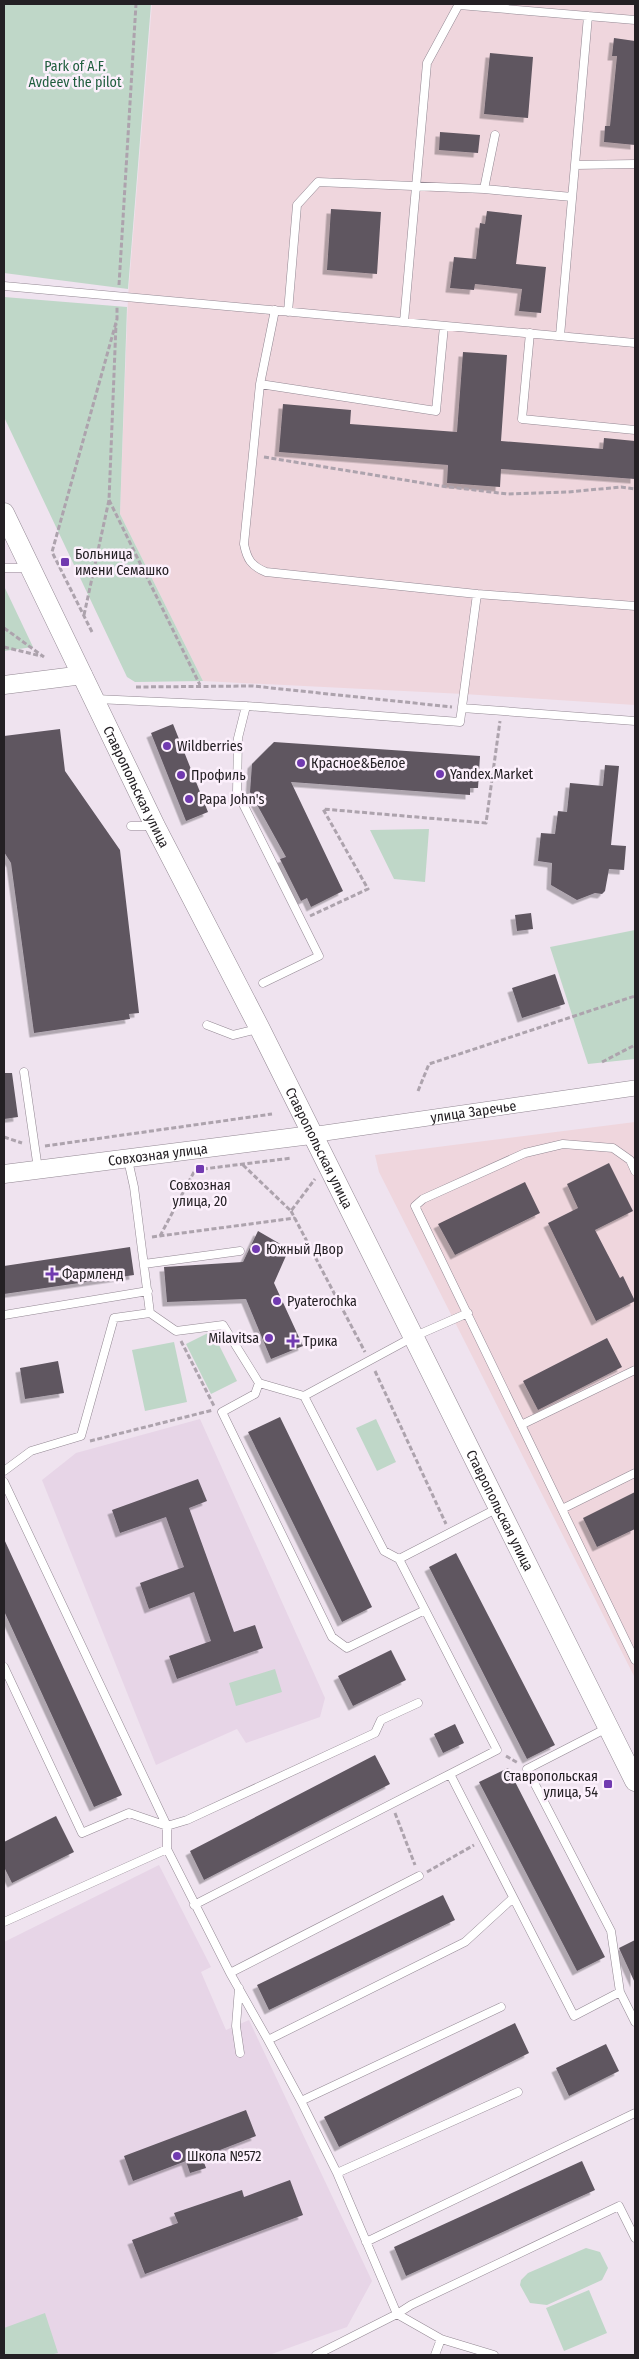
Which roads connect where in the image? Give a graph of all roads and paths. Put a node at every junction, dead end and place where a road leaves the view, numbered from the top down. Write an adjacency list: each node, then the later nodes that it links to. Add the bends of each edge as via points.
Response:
1 (136, 4): 12 (path)
2 (459, 5): 3 (lane); 8 (lane, via 427,63)
3 (588, 16): 4 (lane); 6 (lane)
4 (635, 20)
5 (495, 135): 9 (lane)
6 (575, 164): 7 (lane); 10 (lane)
7 (635, 164)
8 (416, 186): 9 (lane); 14 (lane, via 318,182 298,205); 16 (lane)
9 (484, 189): 10 (lane)
10 (572, 197): 19 (lane)
11 (4, 286): 12 (lane)
12 (118, 296): 13 (lane); 15 (path)
13 (275, 310): 14 (lane); 21 (lane)
14 (288, 312): 16 (lane)
15 (117, 319): 25 (path); 31 (path, via 52,552)
16 (404, 322): 17 (lane)
17 (444, 326): 18 (lane); 21 (lane, via 436,411)
18 (530, 333): 19 (lane); 22 (lane, via 522,419)
19 (560, 336): 20 (lane)
20 (635, 343)
21 (260, 384): 23 (lane)
22 (635, 430)
23 (252, 455): 24 (path, via 508,494 621,487); 29 (lane, via 244,544 249,561 255,567 266,572)
24 (635, 490)
25 (109, 500): 31 (path); 38 (path)
26 (4, 513): 28 (main road, Ставропольская улица)
27 (4, 568): 28 (lane)
28 (31, 568): 35 (main road, Ставропольская улица)
29 (477, 594): 30 (lane); 41 (lane)
30 (635, 606)
31 (84, 616): 33 (path)
32 (4, 628): 34 (path, via 44,657)
33 (92, 632)
34 (4, 646)
35 (82, 676): 36 (street); 39 (main road, Ставропольская улица)
36 (4, 684)
37 (136, 686): 38 (path)
38 (200, 686): 41 (path, via 253,686)
39 (94, 699): 40 (lane); 45 (main road, Ставропольская улица)
40 (246, 706): 41 (lane, via 460,722); 46 (lane, via 238,738 237,792)
41 (462, 708): 42 (lane)
42 (501, 711): 43 (lane); 46 (path, via 486,822 323,809 368,889)
43 (635, 721)
44 (131, 826): 45 (lane)
45 (155, 826): 50 (main road, Ставропольская улица)
46 (301, 920): 47 (lane, via 319,956)
47 (263, 983)
48 (635, 996): 55 (path, via 429,1064)
49 (207, 1025): 50 (lane, via 233,1035)
50 (260, 1029): 57 (main road, Ставропольская улица)
51 (635, 1046): 52 (path)
52 (602, 1062)
53 (24, 1072): 59 (lane)
54 (635, 1088): 57 (street, улица Заречье)
55 (418, 1091)
56 (272, 1114): 59 (path)
57 (311, 1135): 61 (street, Совхозная улица); 78 (main road, Ставропольская улица)
58 (4, 1137): 59 (path)
59 (35, 1148): 63 (lane)
60 (292, 1158): 62 (path)
61 (128, 1160): 63 (street, Совхозная улица); 70 (lane)
62 (242, 1164): 67 (path); 69 (path, via 195,1170)
63 (38, 1169): 65 (street, Совхозная улица)
64 (635, 1171): 75 (lane, via 630,1160 613,1148 564,1144 525,1153 423,1199 415,1206)
65 (4, 1174)
66 (318, 1176): 67 (path)
67 (291, 1211): 68 (path)
68 (295, 1218): 69 (path); 79 (path)
69 (160, 1236): 70 (path)
70 (140, 1239): 72 (lane)
71 (240, 1251): 72 (lane)
72 (144, 1264): 73 (lane)
73 (148, 1291): 74 (lane); 76 (lane)
74 (150, 1312): 77 (lane); 84 (lane, via 114,1318)
75 (468, 1313): 78 (lane); 83 (lane)
76 (4, 1315)
77 (176, 1331): 81 (lane, via 223,1325); 84 (path, via 216,1410 85,1442)
78 (412, 1337): 79 (lane); 88 (main road, Ставропольская улица)
79 (370, 1360): 82 (lane); 90 (path)
80 (635, 1370): 83 (lane)
81 (259, 1383): 82 (lane); 92 (lane, via 255,1394 222,1412 332,1637 347,1648)
82 (304, 1396): 91 (lane, via 384,1550)
83 (521, 1425): 89 (lane)
84 (81, 1436): 85 (lane, via 31,1451)
85 (4, 1471)
86 (635, 1473): 89 (lane)
87 (4, 1482): 102 (lane)
88 (498, 1508): 90 (lane); 96 (main road, Ставропольская улица)
89 (562, 1509): 93 (lane)
90 (450, 1533): 91 (lane)
91 (399, 1559): 92 (lane)
92 (425, 1610): 97 (lane)
93 (635, 1660)
94 (4, 1667): 102 (lane, via 82,1833 129,1813)
95 (418, 1703): 102 (lane, via 381,1720 375,1733 187,1820)
96 (608, 1727): 98 (lane); 100 (main road, Ставропольская улица)
97 (497, 1750): 98 (path); 99 (lane)
98 (527, 1769): 111 (lane, via 611,1931)
99 (450, 1774): 101 (lane); 103 (lane)
100 (635, 1781)
101 (392, 1804): 105 (path); 107 (lane)
102 (167, 1826): 104 (lane)
103 (483, 1840): 105 (path); 106 (lane)
104 (167, 1849): 107 (lane); 108 (lane)
105 (419, 1876): 109 (lane)
106 (513, 1898): 111 (lane, via 574,2016); 114 (lane, via 465,1942)
107 (194, 1905): 109 (lane)
108 (4, 1922)
109 (230, 1973): 110 (lane)
110 (239, 1988): 114 (lane); 115 (lane, via 236,2026)
111 (620, 1992): 113 (lane)
112 (501, 2007): 117 (lane)
113 (635, 2022)
114 (268, 2040): 117 (lane)
115 (240, 2053)
116 (518, 2092): 119 (lane)
117 (301, 2101): 119 (lane)
118 (635, 2113): 121 (lane)
119 (337, 2174): 121 (lane)
120 (635, 2238): 122 (lane, via 619,2206)
121 (366, 2242): 122 (lane)
122 (397, 2314): 123 (lane); 124 (lane)
123 (441, 2339): 125 (lane); 126 (lane)
124 (316, 2355)
125 (435, 2355)
126 (494, 2355)

